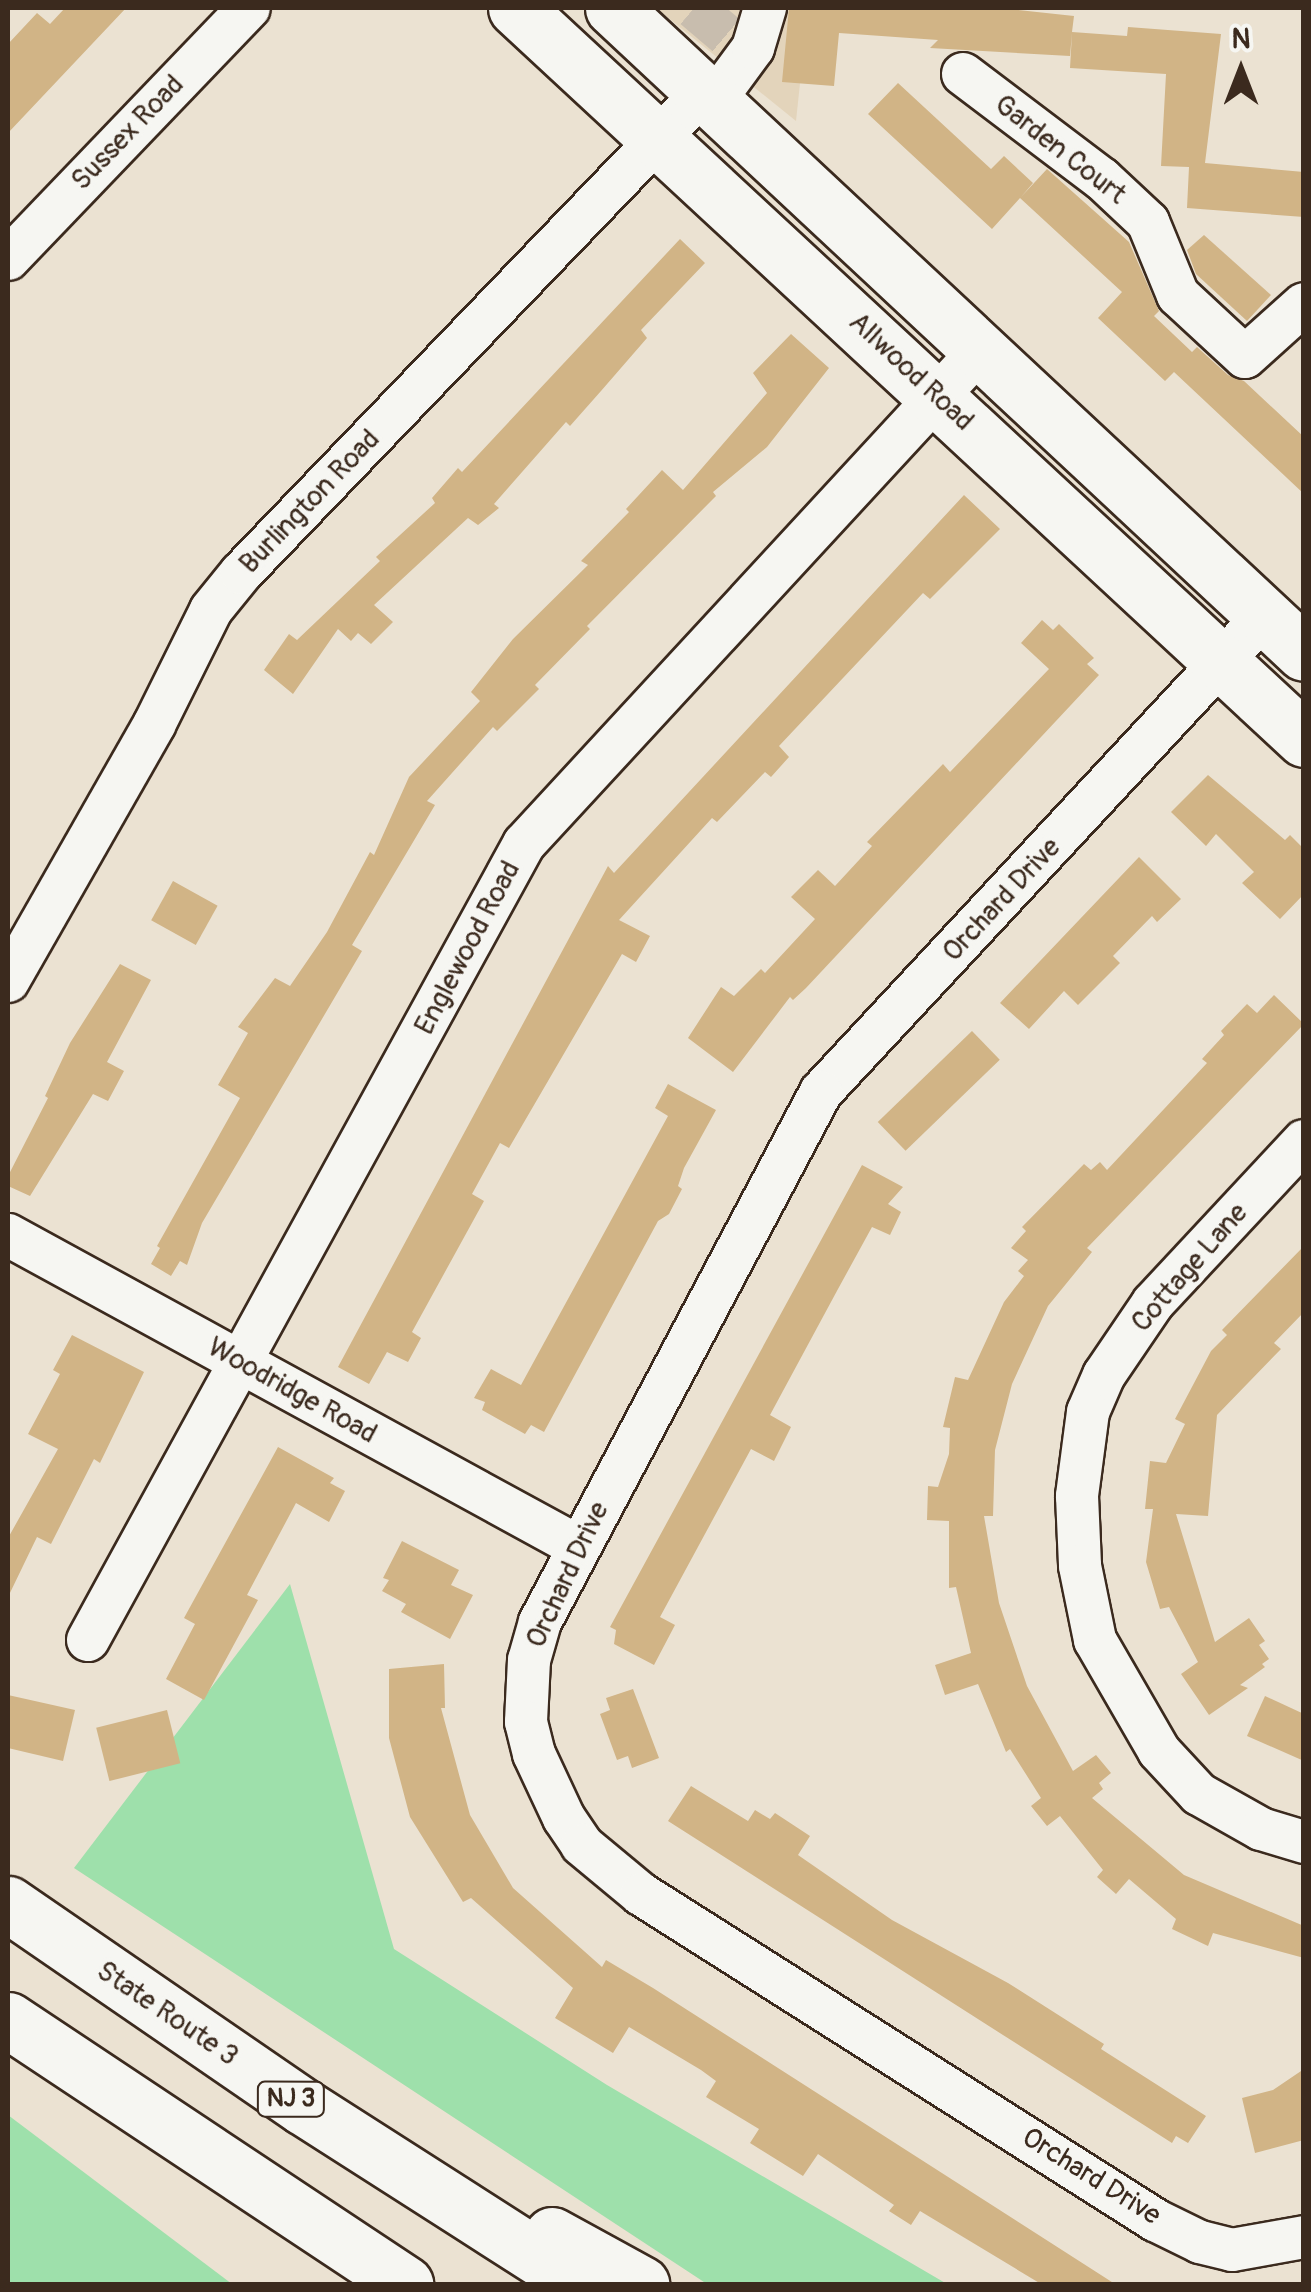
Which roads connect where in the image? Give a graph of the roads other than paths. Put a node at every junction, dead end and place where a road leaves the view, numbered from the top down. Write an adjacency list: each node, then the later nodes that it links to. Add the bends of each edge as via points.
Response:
1 (249, 8): 8 (street, Sussex Road)
2 (516, 8): 7 (main road, Allwood Road)
3 (622, 12): 6 (main road)
4 (750, 30): 6 (street, Burlington Road)
5 (963, 74): 9 (street, Garden Court, via 1148,222 1178,295 1245,357)
6 (709, 96): 7 (street, Burlington Road); 10 (main road)
7 (658, 139): 11 (main road, Allwood Road); 16 (street, Burlington Road, via 211,610 154,725)
8 (8, 259)
9 (1304, 304)
10 (980, 350): 11 (street, Englewood Road); 12 (main road)
11 (936, 395): 14 (main road, Allwood Road); 19 (street, Englewood Road, via 524,844)
12 (1264, 616): 13 (main road); 14 (street, Orchard Drive)
13 (1304, 653)
14 (1222, 662): 15 (main road, Allwood Road); 20 (street, Orchard Drive, via 821,1092)
15 (1304, 739)
16 (8, 981)
17 (1304, 1141): 22 (street, Cottage Lane, via 1153,1303 1104,1375 1088,1412 1077,1496 1080,1566 1096,1640 1159,1751 1199,1794 1261,1829)
18 (8, 1236): 19 (street, Woodridge Road)
19 (243, 1364): 20 (street, Woodridge Road); 21 (street, Englewood Road)
20 (577, 1546): 26 (street, Orchard Drive, via 534,1641 526,1722 547,1786 582,1846 641,1894 1155,2220 1232,2250)
21 (88, 1640)
22 (1304, 1842)
23 (8, 1904): 25 (main road, State Route 3 / NJ 3)
24 (8, 2020): 27 (main road)
25 (201, 2038): 28 (main road, State Route 3 / NJ 3); 29 (main road)
26 (1304, 2236)
27 (406, 2284)
28 (580, 2284)
29 (641, 2284)

